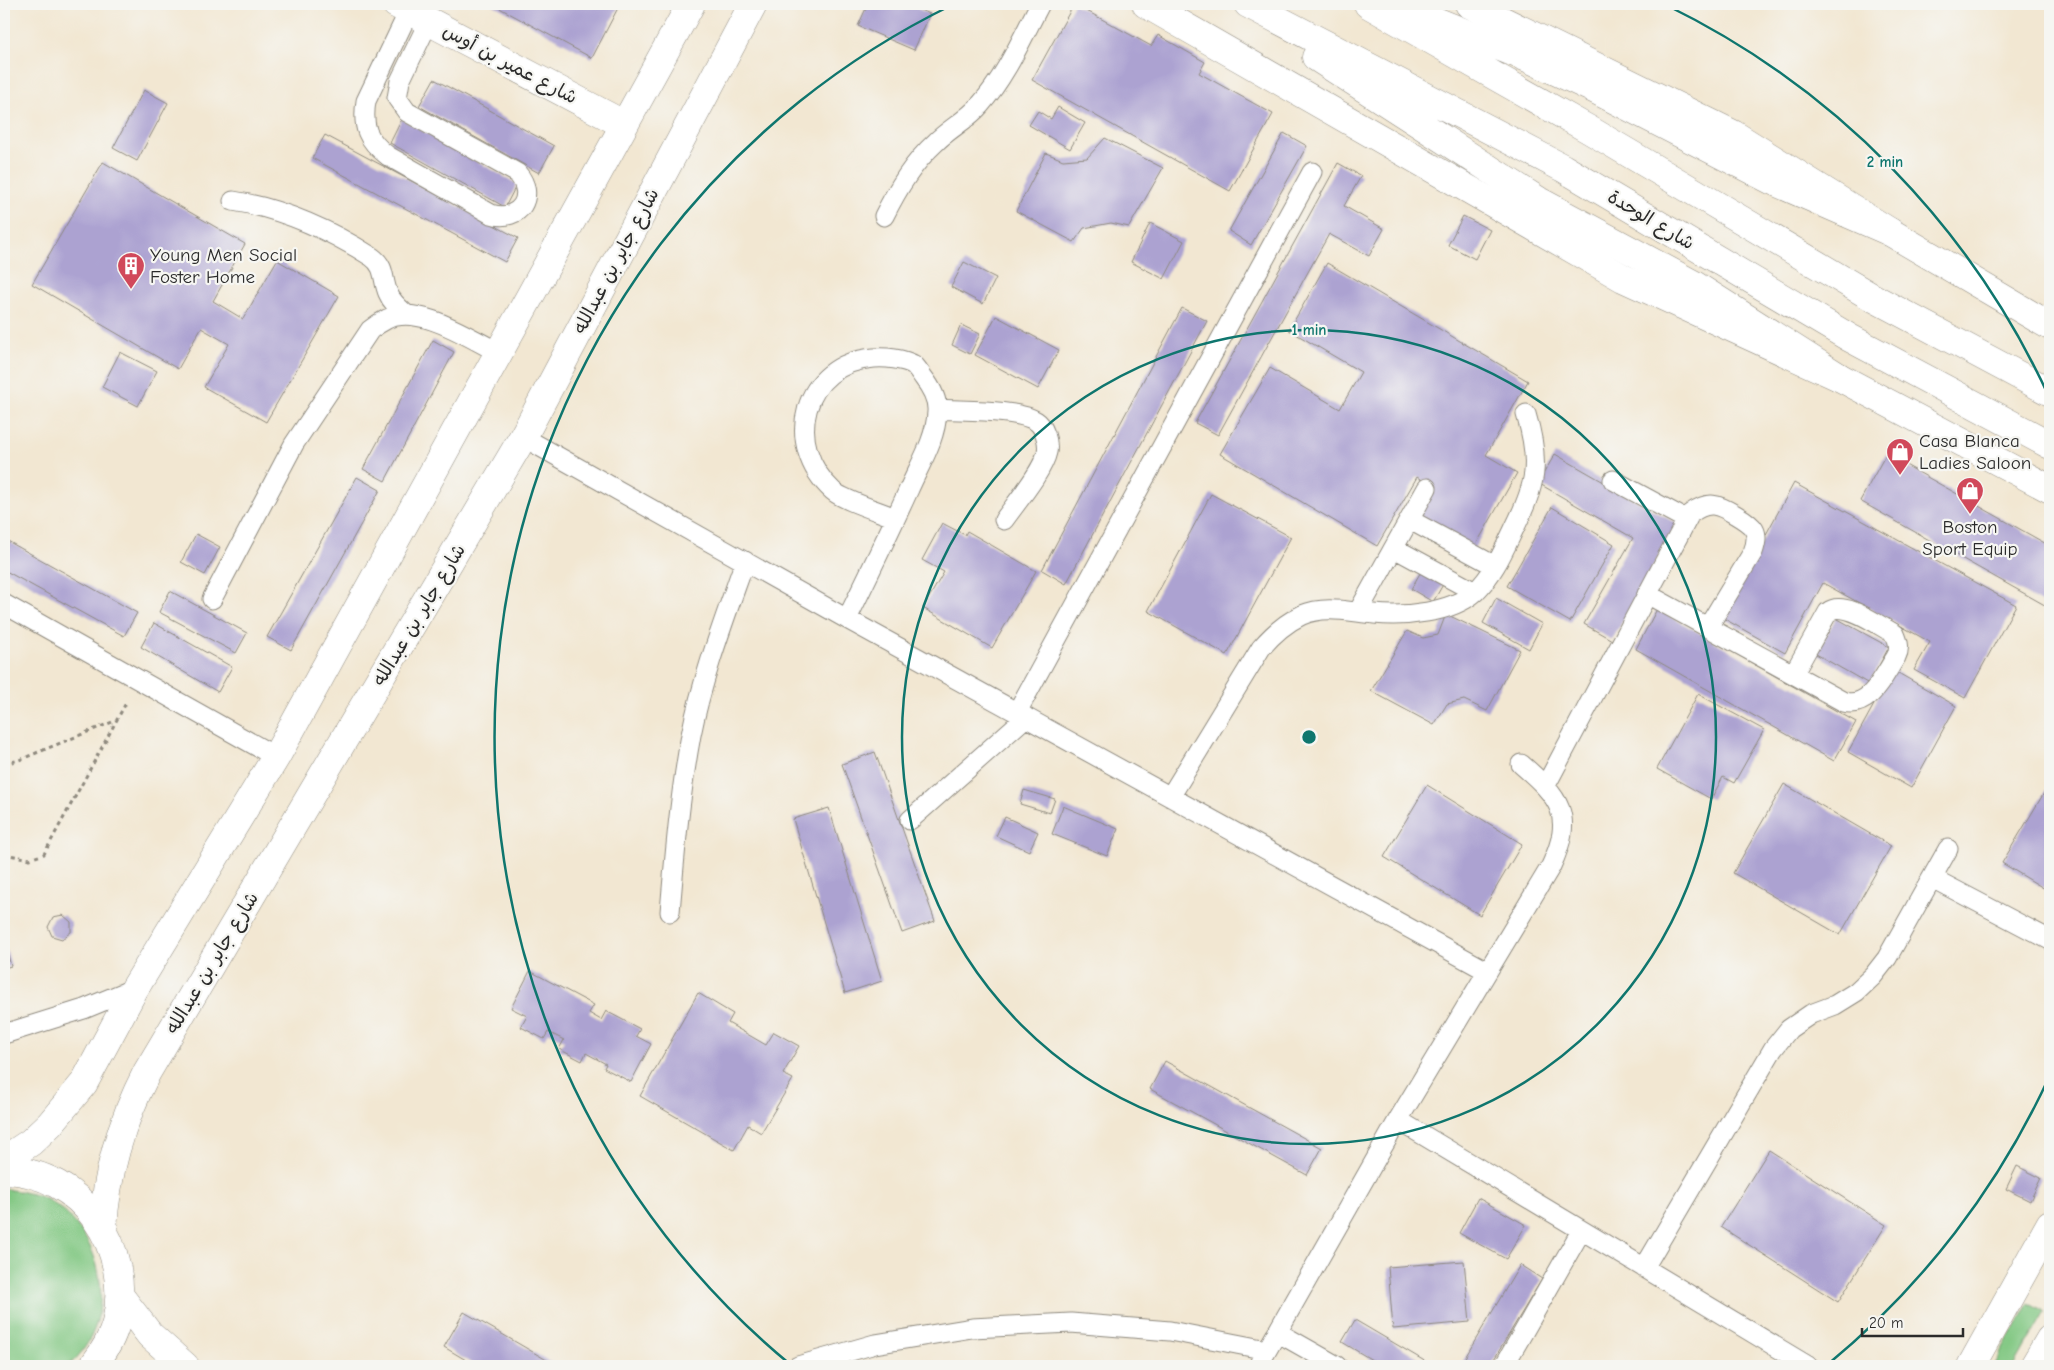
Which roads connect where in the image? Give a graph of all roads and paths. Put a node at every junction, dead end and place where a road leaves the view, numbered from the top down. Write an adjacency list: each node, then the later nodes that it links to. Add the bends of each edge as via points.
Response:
1 (691, 4): 15 (main road)
2 (737, 4): 12 (main road, via 724,29)
3 (753, 4): 12 (main road, شارع جابر بن عبدالله)
4 (1040, 4): 18 (lane, via 993,89 979,107 936,141 915,163 897,188)
5 (1146, 4): 23 (main road, via 1623,278)
6 (1233, 4): 23 (main road, via 1539,201 1693,284)
7 (1248, 4): 28 (main road, شارع الوحدة, via 1563,168 1850,338)
8 (1368, 4): 24 (main road, via 1588,129 1870,296)
9 (1393, 4): 19 (main road, via 1539,63 1773,181)
10 (1469, 4): 19 (main road, via 1733,134)
11 (412, 12): 13 (lane); 14 (lane); 15 (main road, شارع عمير بن أوس)
12 (709, 87): 27 (main road, شارع جابر بن عبدالله)
13 (397, 98): 14 (lane); 14 (lane, via 407,112 517,173 526,194 520,208 507,216 491,214 388,156 375,146 367,132 363,117)
14 (366, 101)
15 (624, 124): 22 (main road)
16 (1312, 172): 48 (lane)
17 (233, 201): 20 (lane, via 278,210 299,218 372,257 383,271 388,294)
18 (884, 216)
19 (1890, 232): 21 (main road)
20 (407, 315): 22 (lane, via 427,318); 41 (lane, via 387,319 370,330 358,345 294,444)
21 (2050, 326)
22 (498, 352): 50 (main road)
23 (1839, 377): 31 (main road)
24 (2050, 392)
25 (937, 409): 32 (lane, via 934,434); 32 (lane, via 930,386 914,365 887,357 859,359 834,370 814,391 804,417 805,446 816,472 835,492); 33 (lane, via 1022,415 1037,422 1046,435 1048,451 1041,466)
26 (1526, 414): 38 (lane, via 1532,436 1534,480 1528,501)
27 (523, 437): 37 (lane); 68 (main road, شارع جابر بن عبدالله, via 134,1096 115,1148 104,1202)
28 (2050, 445)
29 (1613, 480): 35 (lane)
30 (1426, 488): 34 (lane)
31 (2050, 488)
32 (895, 518): 44 (lane)
33 (1004, 520)
34 (1410, 520): 36 (lane); 38 (lane)
35 (1687, 520): 40 (lane); 45 (lane, via 1699,507 1720,506 1748,522 1756,535 1753,552)
36 (1394, 548): 39 (lane); 43 (lane)
37 (745, 561): 44 (lane); 59 (lane, via 714,646 692,733 677,822)
38 (1495, 566): 39 (lane)
39 (1475, 592): 43 (lane, via 1440,609 1395,614)
40 (1647, 594): 45 (lane); 53 (lane)
41 (212, 600)
42 (4, 604): 47 (lane)
43 (1358, 612): 54 (lane, via 1330,609 1304,615 1280,628 1261,648)
44 (847, 619): 48 (lane)
45 (1708, 627): 46 (lane)
46 (1794, 673): 46 (lane, via 1844,702 1858,703 1870,695 1896,657 1898,640 1895,634 1849,609 1836,608 1828,612)
47 (138, 680): 49 (path); 50 (lane)
48 (1022, 714): 54 (lane); 55 (lane)
49 (117, 720): 51 (path); 57 (path, via 44,854 30,859)
50 (276, 756): 62 (main road)
51 (4, 764)
52 (1521, 764): 53 (lane)
53 (1546, 785): 61 (lane, via 1558,803 1563,825 1560,846)
54 (1170, 796): 61 (lane)
55 (910, 820)
56 (1948, 849): 58 (lane)
57 (4, 854)
58 (1932, 878): 60 (lane); 70 (lane, via 1887,958 1873,976 1856,992 1789,1029 1773,1050)
59 (670, 912)
60 (2050, 940)
61 (1487, 971): 64 (lane)
62 (135, 988): 63 (lane, via 84,1009); 65 (main road, via 84,1083 31,1142)
63 (4, 1034)
64 (1398, 1120): 69 (lane); 72 (lane)
65 (4, 1160)
66 (4, 1170): 68 (main road, via 41,1177 65,1189 86,1207)
67 (2050, 1224): 81 (main road)
68 (103, 1229): 71 (main road, via 117,1265)
69 (1581, 1231): 70 (lane); 79 (lane)
70 (1644, 1268): 80 (lane)
71 (120, 1296): 75 (main road, via 116,1324 105,1350); 76 (main road, via 150,1335)
72 (1277, 1332): 74 (lane); 78 (lane)
73 (2050, 1339): 82 (main road)
74 (1262, 1358): 77 (lane, via 1170,1331 1071,1324 972,1328 875,1344)
75 (93, 1366)
76 (185, 1366)
77 (798, 1366)
78 (1337, 1366)
79 (1504, 1366)
80 (1808, 1366)
81 (1971, 1366)
82 (2034, 1366)

